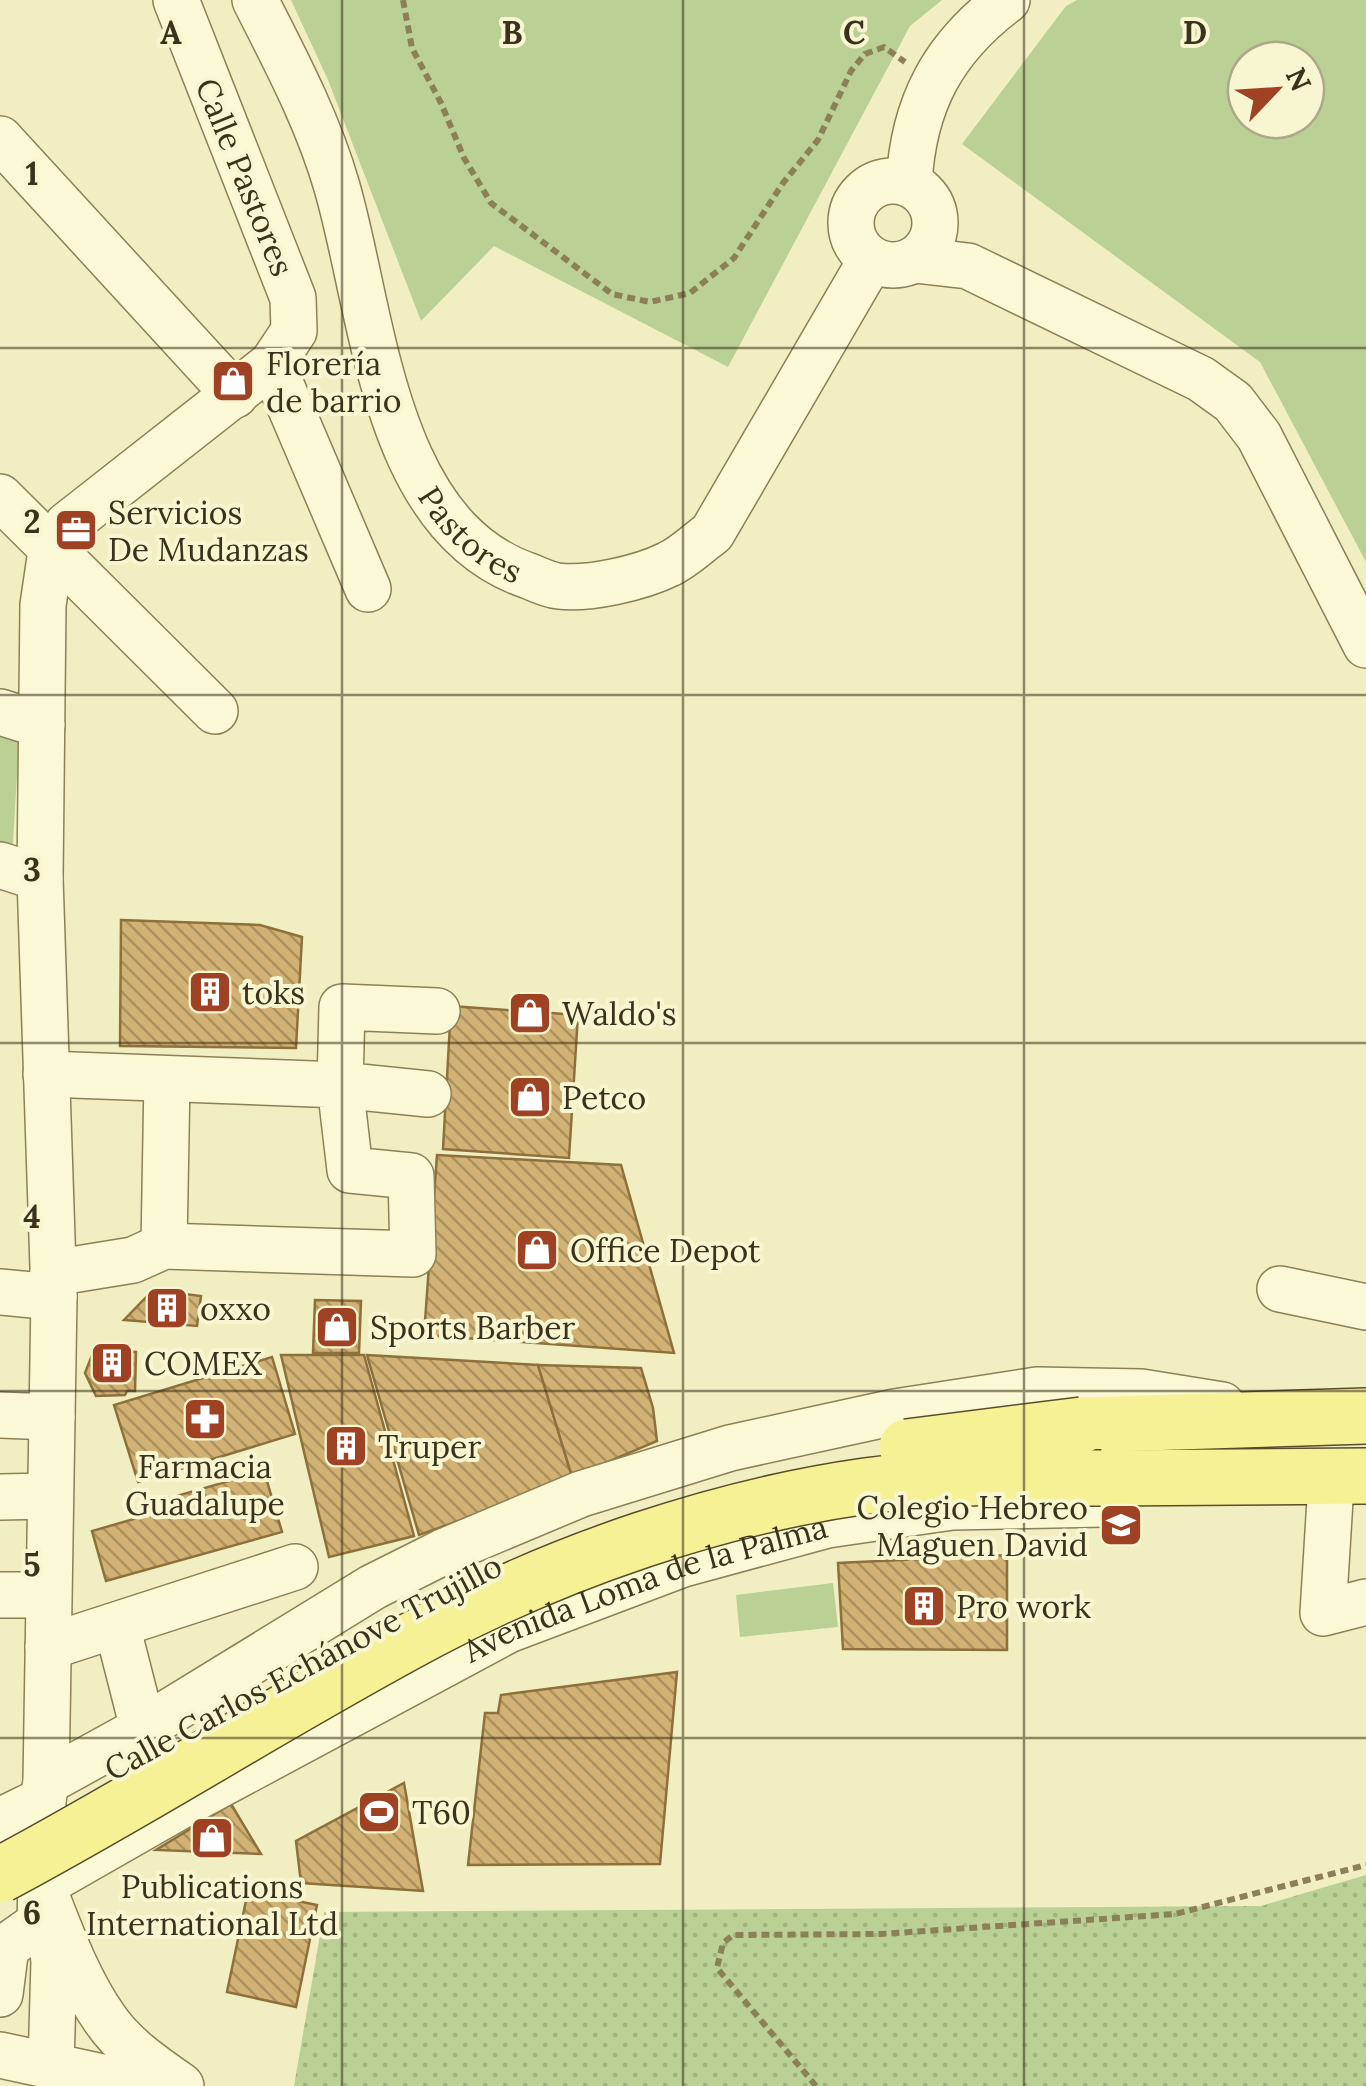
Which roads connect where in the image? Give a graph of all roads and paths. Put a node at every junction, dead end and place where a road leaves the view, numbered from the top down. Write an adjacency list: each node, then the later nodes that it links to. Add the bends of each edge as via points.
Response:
1 (176, 0): 9 (street, Calle Pastores, via 293,298 294,331)
2 (255, 0): 8 (street, Pastores, via 312,112 393,414 420,480 456,532 502,567 558,586 612,582 670,564 712,533)
3 (403, 0): 5 (path, via 412,48 492,203 612,294 650,302 690,293 734,258 818,140 851,70 866,54 884,47)
4 (1007, 0): 5 (street, via 975,24)
5 (934, 83): 7 (street, via 911,144)
6 (0, 140): 10 (street)
7 (909, 184): 8 (street, via 934,211); 8 (street, via 884,181 862,194 850,216 854,241)
8 (907, 250): 14 (street, via 968,266 1201,379 1233,402 1259,436)
9 (272, 364): 10 (street); 13 (street)
10 (235, 395): 12 (street, via 67,525)
11 (0, 497): 12 (street)
12 (51, 551): 15 (street); 16 (street)
13 (368, 589)
14 (1366, 645)
15 (215, 711)
16 (21, 718): 17 (street)
17 (20, 872): 19 (street)
18 (437, 1011): 21 (street, via 342,1007)
19 (46, 1074): 20 (street); 24 (street)
20 (167, 1079): 21 (street); 23 (street)
21 (340, 1085): 22 (street); 23 (street, via 350,1170 411,1176 414,1254)
22 (428, 1094)
23 (164, 1246): 24 (street)
24 (53, 1285): 26 (street); 29 (street)
25 (1280, 1289): 27 (street)
26 (0, 1292)
27 (1366, 1306)
28 (0, 1416): 29 (street)
29 (52, 1416): 33 (street)
30 (1366, 1416): 31 (main road)
31 (1303, 1418): 36 (street, via 1141,1392 1037,1390 895,1412 730,1448 581,1494); 47 (main road, Calle Carlos Echánove Trujillo, bridge, via 1082,1426 899,1448 782,1466 681,1493 571,1530 428,1594)
32 (1354, 1492): 39 (street, via 1323,1614); 42 (street, Avenida Loma de la Palma, via 952,1507 826,1524 684,1564 526,1624); 49 (main road, Calle Carlos Echánove Trujillo, bridge, via 956,1476 864,1486 739,1512 600,1555 430,1631)
33 (50, 1496): 34 (street); 38 (street)
34 (0, 1497)
35 (295, 1568): 40 (street)
36 (373, 1587): 42 (street, via 385,1648); 43 (street)
37 (0, 1594): 38 (street)
38 (48, 1595): 41 (street)
39 (1366, 1602)
40 (117, 1626): 41 (street); 43 (street)
41 (48, 1647): 44 (street)
42 (420, 1678): 45 (street, Avenida Loma de la Palma)
43 (143, 1728): 44 (street); 45 (street, via 133,1763 140,1778 148,1791)
44 (45, 1791): 46 (street); 49 (street)
45 (182, 1805): 49 (street, Avenida Loma de la Palma)
46 (0, 1822)
47 (0, 1833)
48 (1366, 1865): 55 (path, via 1175,1914 881,1934 733,1935 723,1943 717,1968)
49 (17, 1916): 50 (street); 52 (street, via 52,1946); 54 (street, via 76,1969 106,2022)
50 (0, 1994)
51 (0, 2055): 52 (street)
52 (51, 2065): 53 (street)
53 (144, 2086)
54 (181, 2086)
55 (816, 2086)

